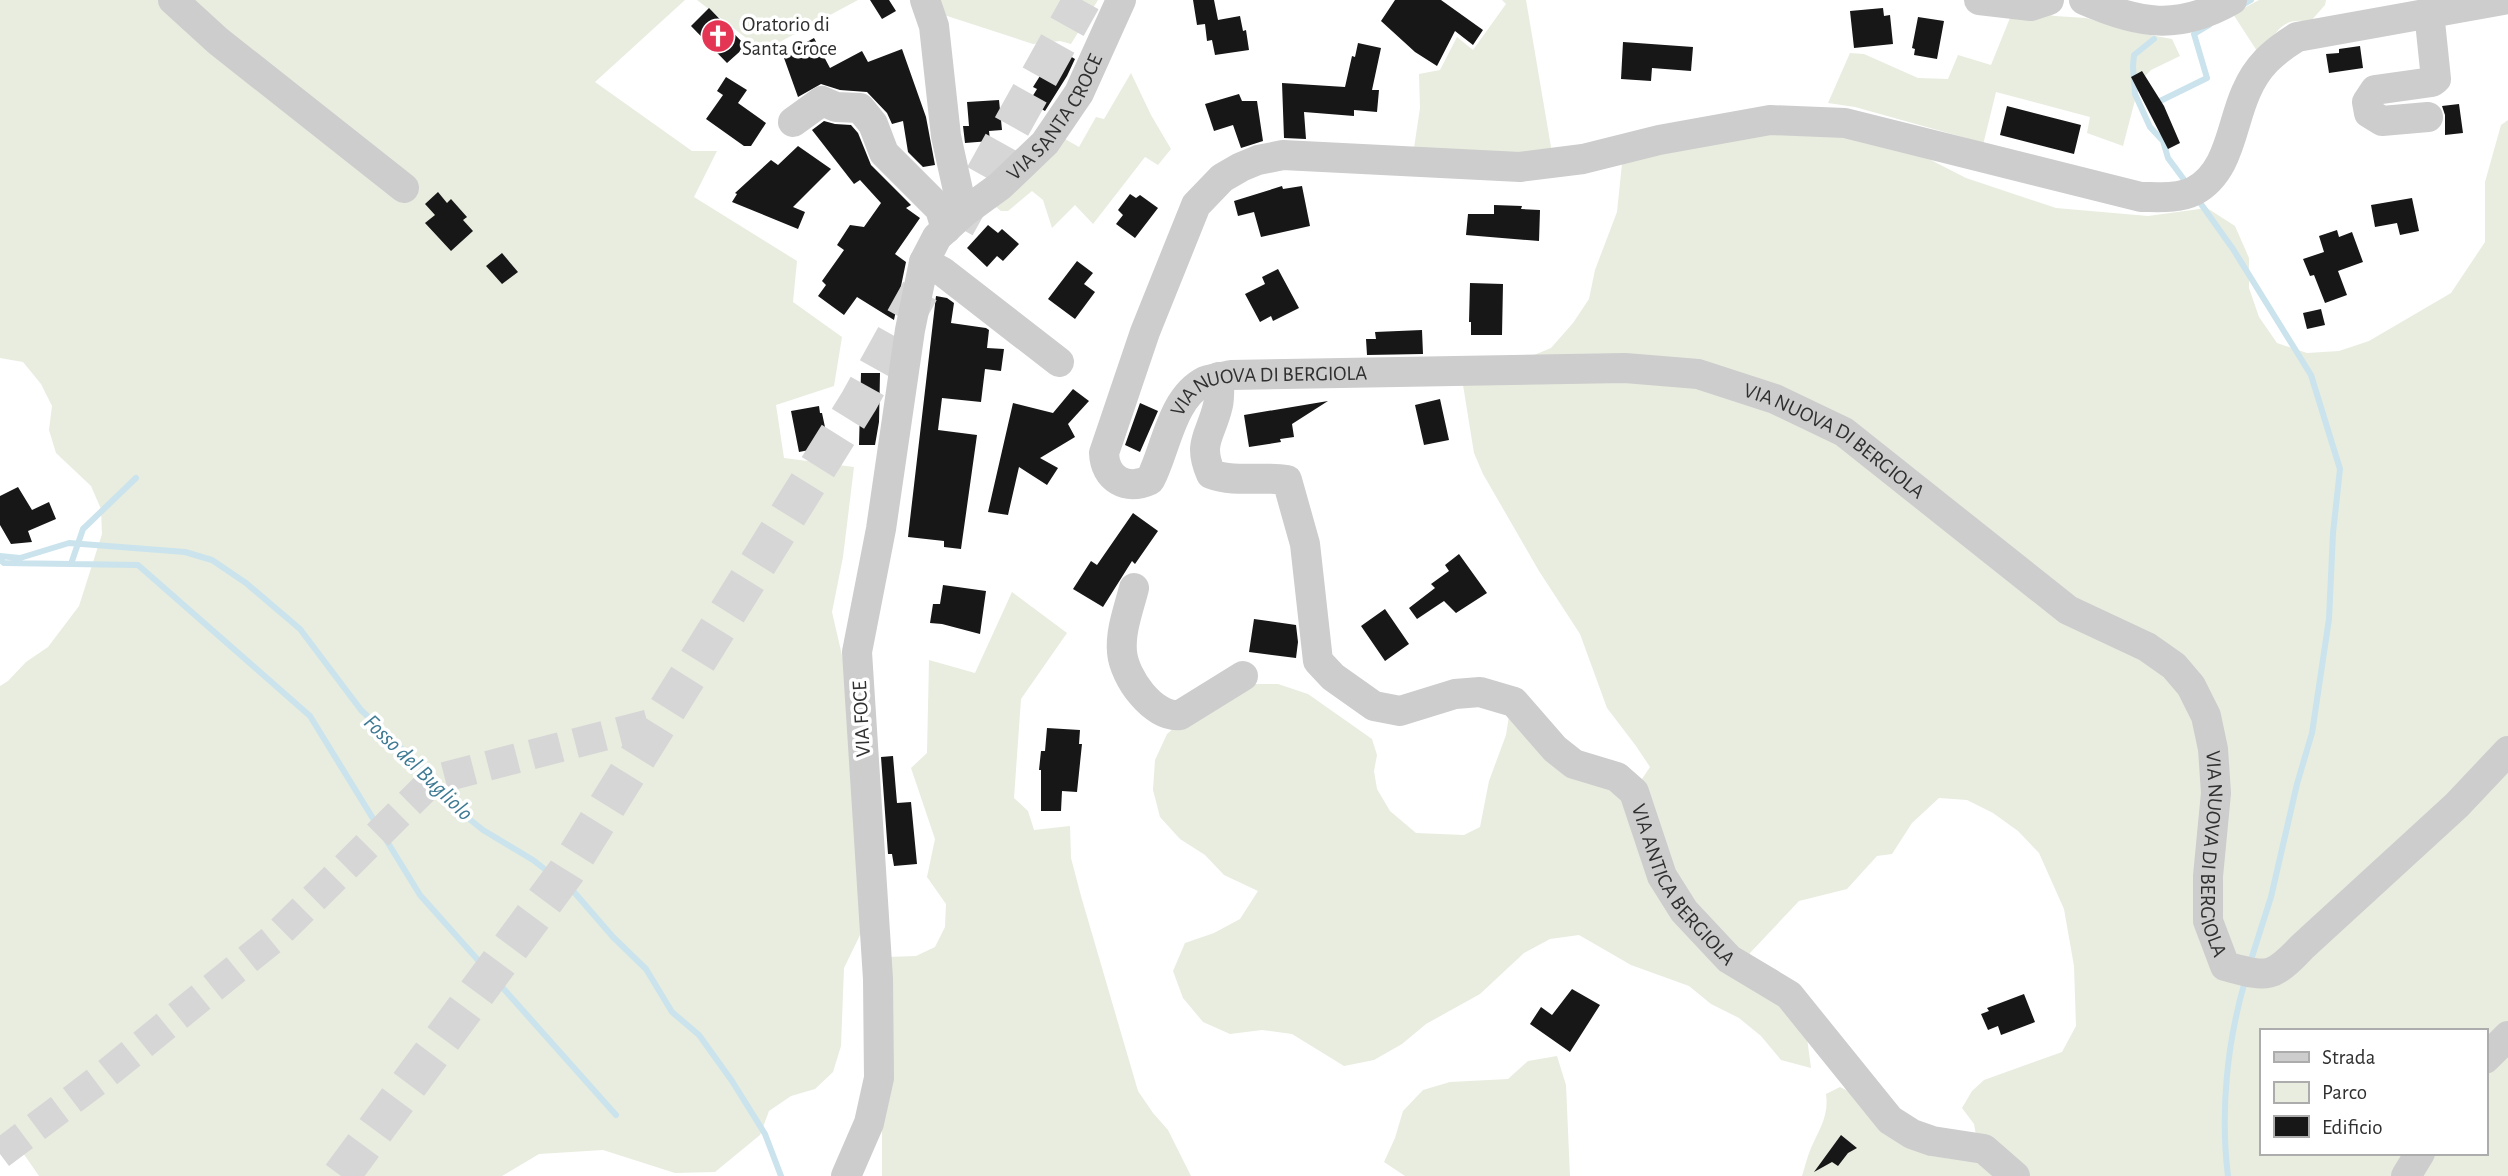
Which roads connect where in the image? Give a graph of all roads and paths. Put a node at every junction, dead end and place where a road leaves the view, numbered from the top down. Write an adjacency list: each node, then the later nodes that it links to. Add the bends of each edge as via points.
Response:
1 (173, 0): 12 (street)
2 (925, 0): 13 (street, via 934,26)
3 (1121, 0): 13 (street, VIA SANTA CROCE, via 1080,93 1045,143)
4 (1979, 0): 5 (street, via 2031,6)
5 (2049, 0)
6 (2084, 0): 7 (street, via 2119,15 2179,21)
7 (2232, 0)
8 (2503, 0): 9 (street, VIA NUOVA DI BERGIOLA)
9 (2429, 12): 10 (street, via 2436,79 2375,90 2367,102 2369,113 2382,121); 16 (street, VIA NUOVA DI BERGIOLA, via 2297,37 2273,52 2246,91 2213,178 2196,190 2172,197 2141,197 1898,134 1808,121 1770,120 1583,159 1520,167 1283,156 1258,160 1222,178 1196,205 1106,443 1104,462 1114,479 1132,485 1150,480 1185,399)
10 (2428, 117)
11 (793, 122): 13 (street, via 822,101 860,108 873,124 884,153)
12 (404, 188)
13 (955, 221): 14 (street, VIA SANTA CROCE, via 937,237)
14 (924, 262): 15 (street); 23 (street, VIA FOCE, via 858,652 878,979 879,1078 869,1123)
15 (1059, 362)
16 (1219, 377): 19 (street, VIA NUOVA DI BERGIOLA, via 1625,368 1698,374 1775,399 1844,432 2068,610 2147,647 2191,685 2206,716 2213,749 2216,793 2208,921 2225,966 2259,975 2282,968 2457,805); 24 (street, VIA ANTICA BERGIOLA, via 1219,402 1203,456 1211,474 1223,479 1287,480 1304,544 1318,660 1333,677 1374,706 1400,711 1455,694 1480,692 1514,702 1574,764 1617,777 1634,793 1662,876 1684,911 1729,959 1789,995 1890,1120 1932,1141 1984,1149)
17 (1134, 588): 18 (street, via 1122,652 1128,671 1150,704 1163,713 1180,715)
18 (1243, 676)
19 (2508, 751)
20 (2508, 1036): 21 (street)
21 (2487, 1057)
22 (2419, 1155): 25 (street)
23 (847, 1176)
24 (2015, 1176)
25 (2406, 1176)

